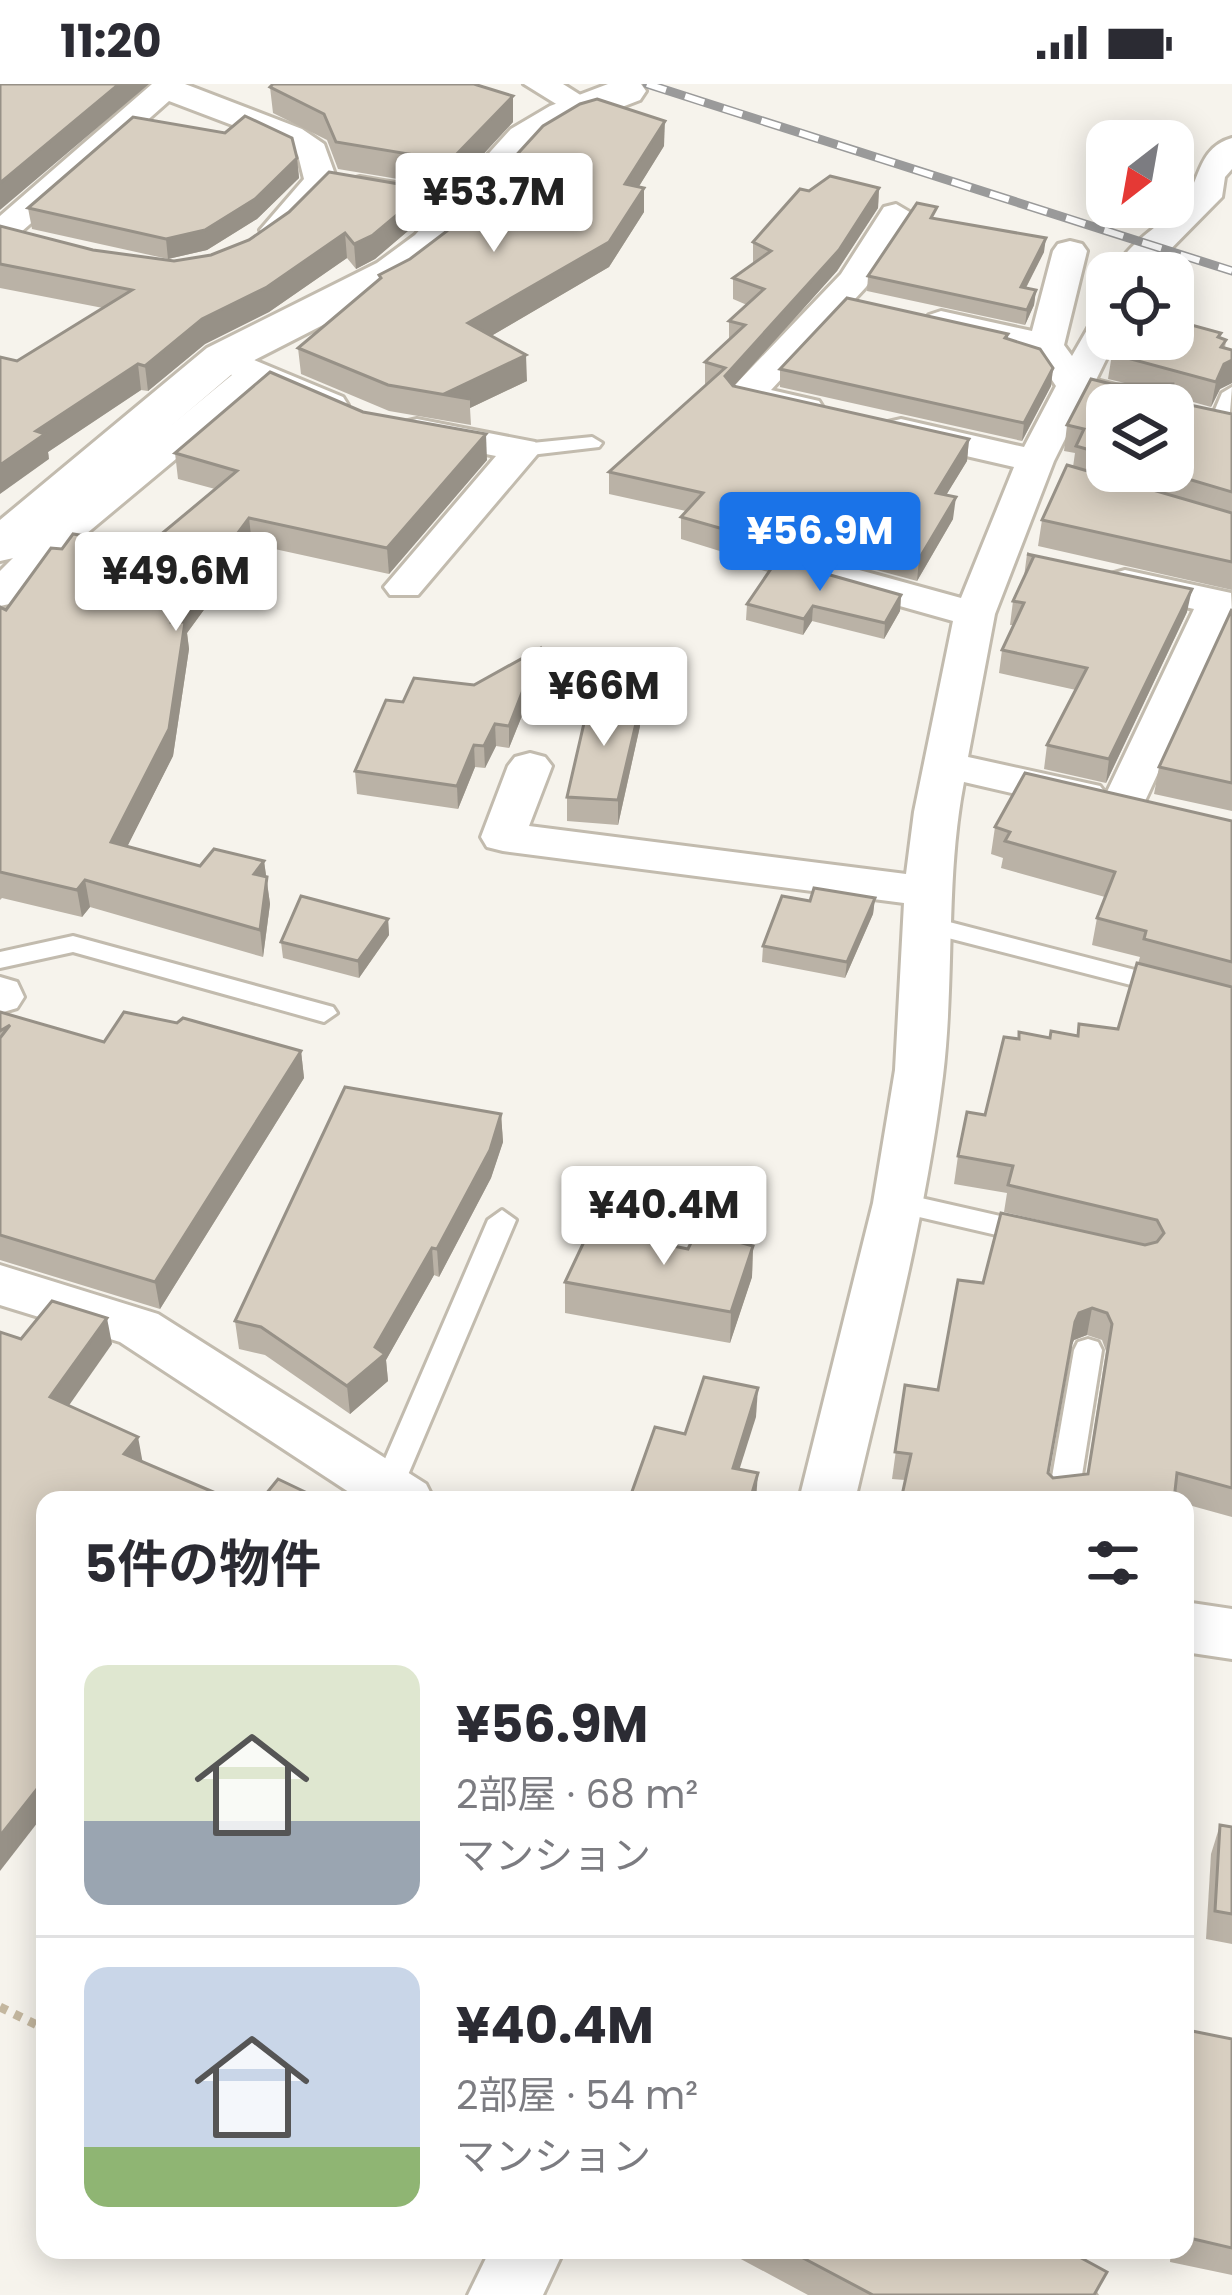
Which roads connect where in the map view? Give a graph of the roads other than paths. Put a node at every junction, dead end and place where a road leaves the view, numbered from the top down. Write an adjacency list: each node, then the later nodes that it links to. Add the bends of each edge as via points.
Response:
1 (539, 84): 3 (street)
2 (168, 86): 5 (street, via 291,136 313,151); 7 (street)
3 (616, 100): 9 (street, via 526,138)
4 (1232, 148): 8 (street, via 1209,176)
5 (321, 180): 9 (street); 13 (street, via 271,236)
6 (0, 183): 7 (street)
7 (49, 192): 11 (street)
8 (1219, 196): 15 (street)
9 (466, 205): 19 (street, via 393,272)
10 (896, 214): 16 (street)
11 (0, 235): 12 (street)
12 (42, 245)
13 (251, 246)
14 (1070, 251): 17 (street)
15 (1146, 252)
16 (836, 299): 17 (street); 26 (street, via 746,395)
17 (1046, 345): 20 (street)
18 (1087, 360): 20 (street)
19 (240, 366): 25 (street, via 369,420); 27 (street); 31 (street)
20 (1074, 385): 21 (street); 26 (street)
21 (1086, 388)
22 (1194, 413): 23 (street)
23 (1228, 414)
24 (592, 443): 25 (lane)
25 (522, 450): 30 (street)
26 (1040, 469): 32 (street, via 1023,559)
27 (0, 546)
28 (747, 550): 32 (street)
29 (1088, 573): 35 (street, via 1217,602)
30 (404, 587)
31 (0, 594)
32 (975, 614): 33 (street)
33 (946, 765): 35 (street); 37 (street)
34 (530, 766): 37 (street, via 503,837)
35 (1123, 804): 36 (street)
36 (1166, 814)
37 (926, 907): 39 (lane); 41 (street, via 919,1070)
38 (0, 959): 40 (lane, via 73,944)
39 (1232, 1003)
40 (324, 1013)
41 (899, 1203): 43 (lane); 48 (street)
42 (502, 1220): 47 (lane)
43 (1053, 1238)
44 (0, 1285): 46 (street, via 139,1328)
45 (1088, 1350): 49 (lane)
46 (383, 1491)
47 (392, 1491)
48 (829, 1491)
49 (1064, 1491)
50 (1194, 1629): 51 (street)
51 (1232, 1634)
52 (525, 2259): 53 (street)
53 (504, 2295)

